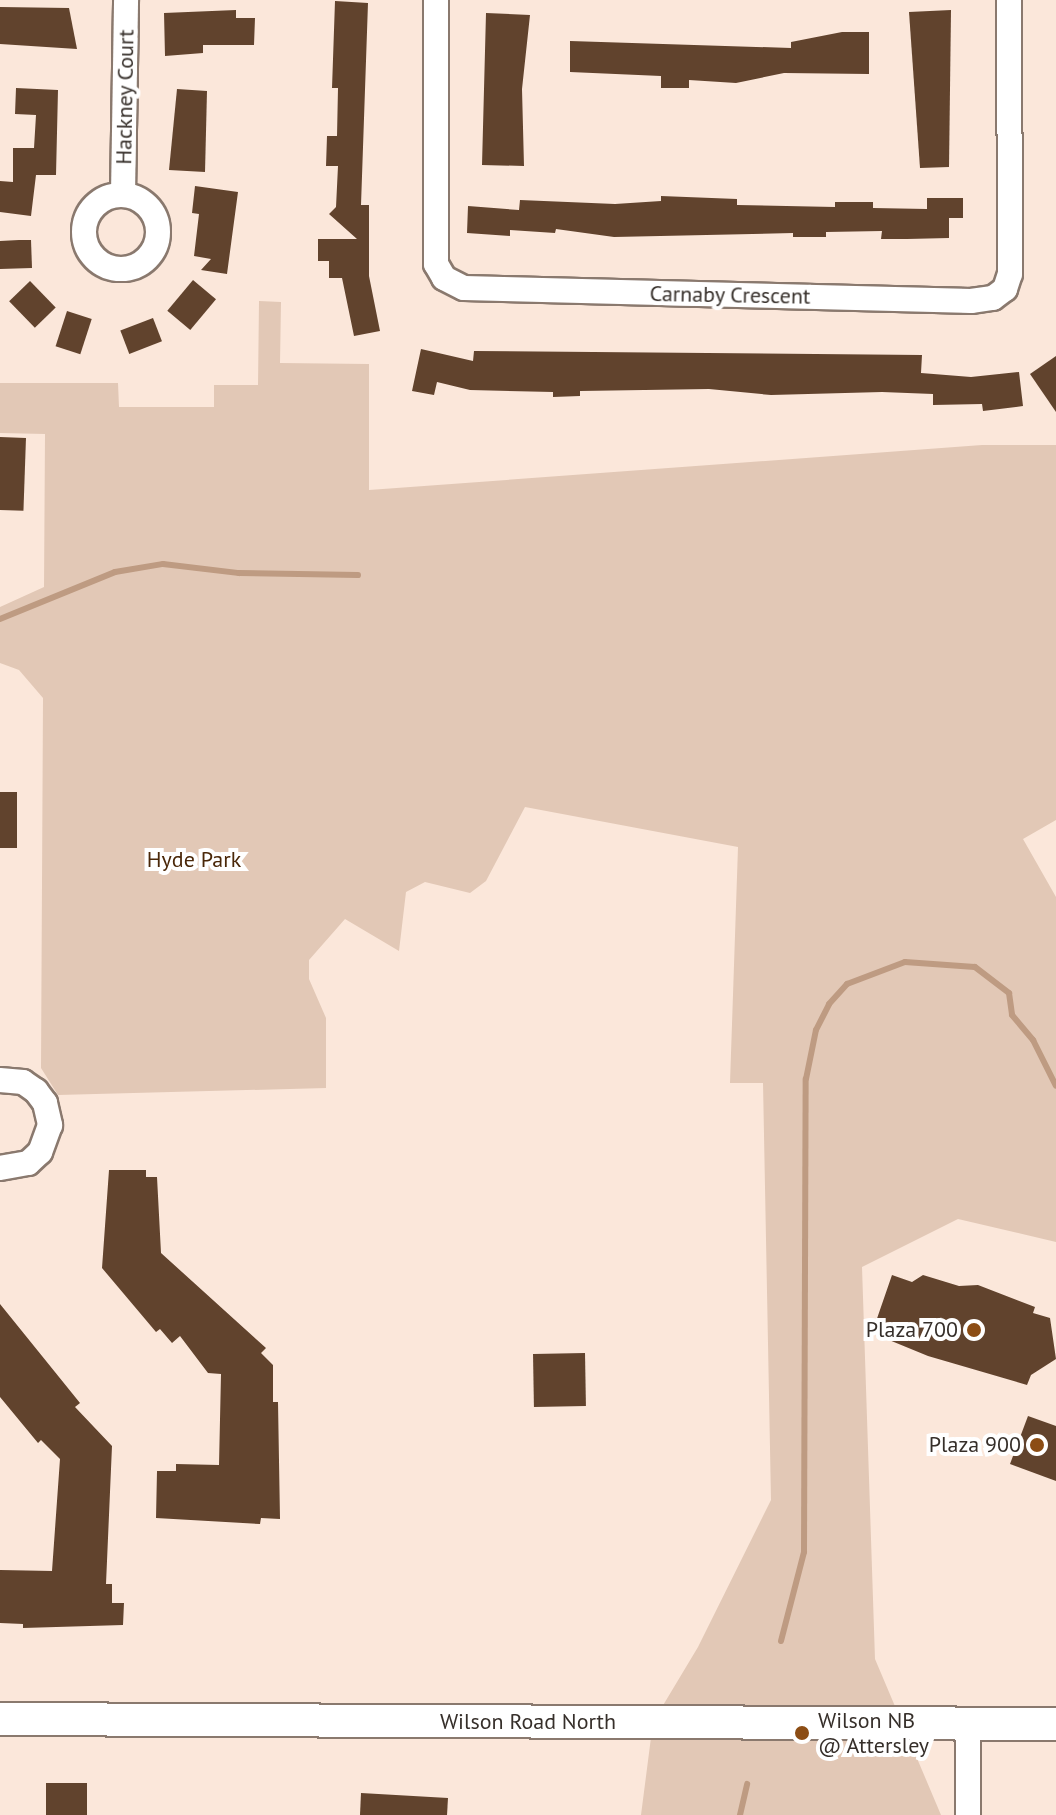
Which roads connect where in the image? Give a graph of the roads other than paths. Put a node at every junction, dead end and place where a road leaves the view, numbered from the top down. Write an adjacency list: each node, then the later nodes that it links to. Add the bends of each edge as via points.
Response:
1 (126, 0): 4 (street, Hackney Court)
2 (436, 0): 3 (street, Carnaby Crescent, via 436,264 444,278 464,288 971,301 993,298 1005,289 1010,274)
3 (1009, 0)
4 (123, 195)
5 (0, 1080): 6 (street, via 23,1082 36,1091 50,1125 40,1152 28,1163)
6 (0, 1168)
7 (0, 1719): 8 (main road, Wilson Road North)
8 (968, 1723): 9 (main road, Wilson Road North); 10 (street)
9 (1056, 1724)
10 (968, 1815)

